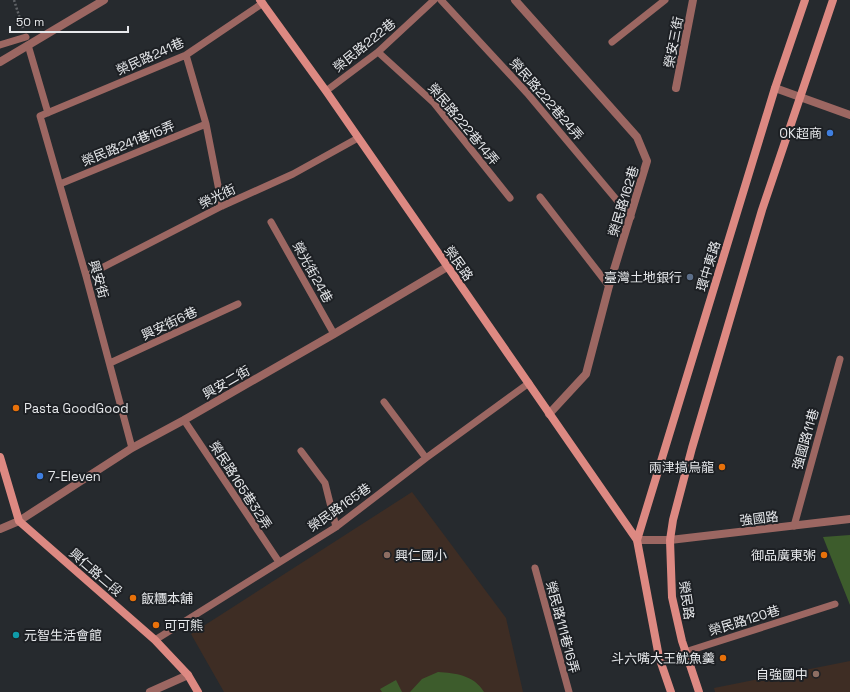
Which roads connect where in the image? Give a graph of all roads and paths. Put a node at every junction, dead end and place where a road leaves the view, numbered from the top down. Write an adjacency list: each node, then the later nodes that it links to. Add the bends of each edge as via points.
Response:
1 (14, 0): 11 (path)
2 (104, 0): 11 (street)
3 (434, 0): 14 (lane, 榮民路222巷)
4 (441, 0): 30 (lane, 榮民路222巷24弄, via 527,93)
5 (515, 0): 30 (street, 榮民路162巷, via 637,137 647,161)
6 (665, 0): 12 (lane)
7 (693, 0): 17 (street, 榮安三街)
8 (805, 0): 18 (street, 環中東路)
9 (833, 0): 20 (street)
10 (262, 2): 15 (lane, 榮民路241巷); 19 (street, 榮民路)
11 (27, 41): 13 (lane); 16 (street); 21 (lane)
12 (612, 42)
13 (0, 44)
14 (378, 52): 19 (lane, 榮民路222巷); 27 (lane, 榮民路222巷14弄, via 434,103)
15 (186, 55): 21 (lane, 榮民路241巷); 24 (lane)
16 (0, 62)
17 (676, 88)
18 (775, 88): 20 (street); 52 (street, 環中東路)
19 (326, 91): 25 (street, 榮民路)
20 (800, 97): 22 (street); 53 (street, via 762,210 699,425)
21 (48, 113): 23 (lane, 榮民路241巷)
22 (850, 115)
23 (40, 116): 26 (lane, 興安街)
24 (206, 124): 26 (lane, 榮民路241巷15弄); 29 (lane)
25 (358, 138): 29 (lane, 榮光街, via 293,174); 32 (street, 榮民路)
26 (60, 184): 33 (lane, 興安街)
27 (510, 198)
28 (540, 198): 34 (lane)
29 (222, 206): 33 (lane, 榮光街)
30 (630, 217): 34 (street, 榮民路162巷)
31 (271, 222): 36 (lane, 榮光街24巷)
32 (446, 267): 36 (street, 興安二街); 39 (street, 榮民路)
33 (86, 276): 38 (lane, 興安街)
34 (609, 286): 41 (street, 榮民路162巷, via 586,374)
35 (238, 304): 38 (lane, 興安街6巷)
36 (334, 334): 42 (street, 興安二街)
37 (840, 359): 49 (lane, 強國路11巷)
38 (110, 363): 43 (lane, 興安街)
39 (529, 383): 41 (street, 榮民路); 46 (lane, 榮民路165巷)
40 (384, 402): 46 (lane)
41 (548, 414): 52 (street, 榮民路)
42 (184, 420): 43 (street, 興安二街); 54 (lane, 榮民路165巷32弄)
43 (132, 448): 48 (street, 興安二街)
44 (301, 451): 50 (lane, via 325,483)
45 (0, 457): 48 (street)
46 (426, 458): 50 (lane, 榮民路165巷)
47 (850, 519): 49 (street, 強國路)
48 (19, 521): 51 (street, 興安二街); 57 (street, 興仁路二段)
49 (794, 526): 53 (street, 強國路)
50 (336, 527): 54 (lane, 榮民路165巷)
51 (0, 529)
52 (637, 540): 53 (street); 59 (street, 榮民路)
53 (670, 540): 58 (street, 榮民路, via 672,597)
54 (278, 562): 57 (lane, 榮民路165巷)
55 (535, 568): 63 (lane, 榮民路111巷16弄)
56 (835, 604): 58 (lane, 榮民路120巷)
57 (155, 640): 60 (street, 興仁路二段)
58 (685, 651): 59 (lane, 榮民路120巷); 65 (street, 榮民路)
59 (660, 660): 64 (street, 榮民路)
60 (188, 675): 61 (street); 62 (street, 興仁路二段)
61 (150, 692)
62 (198, 692)
63 (569, 692)
64 (671, 692)
65 (699, 692)

